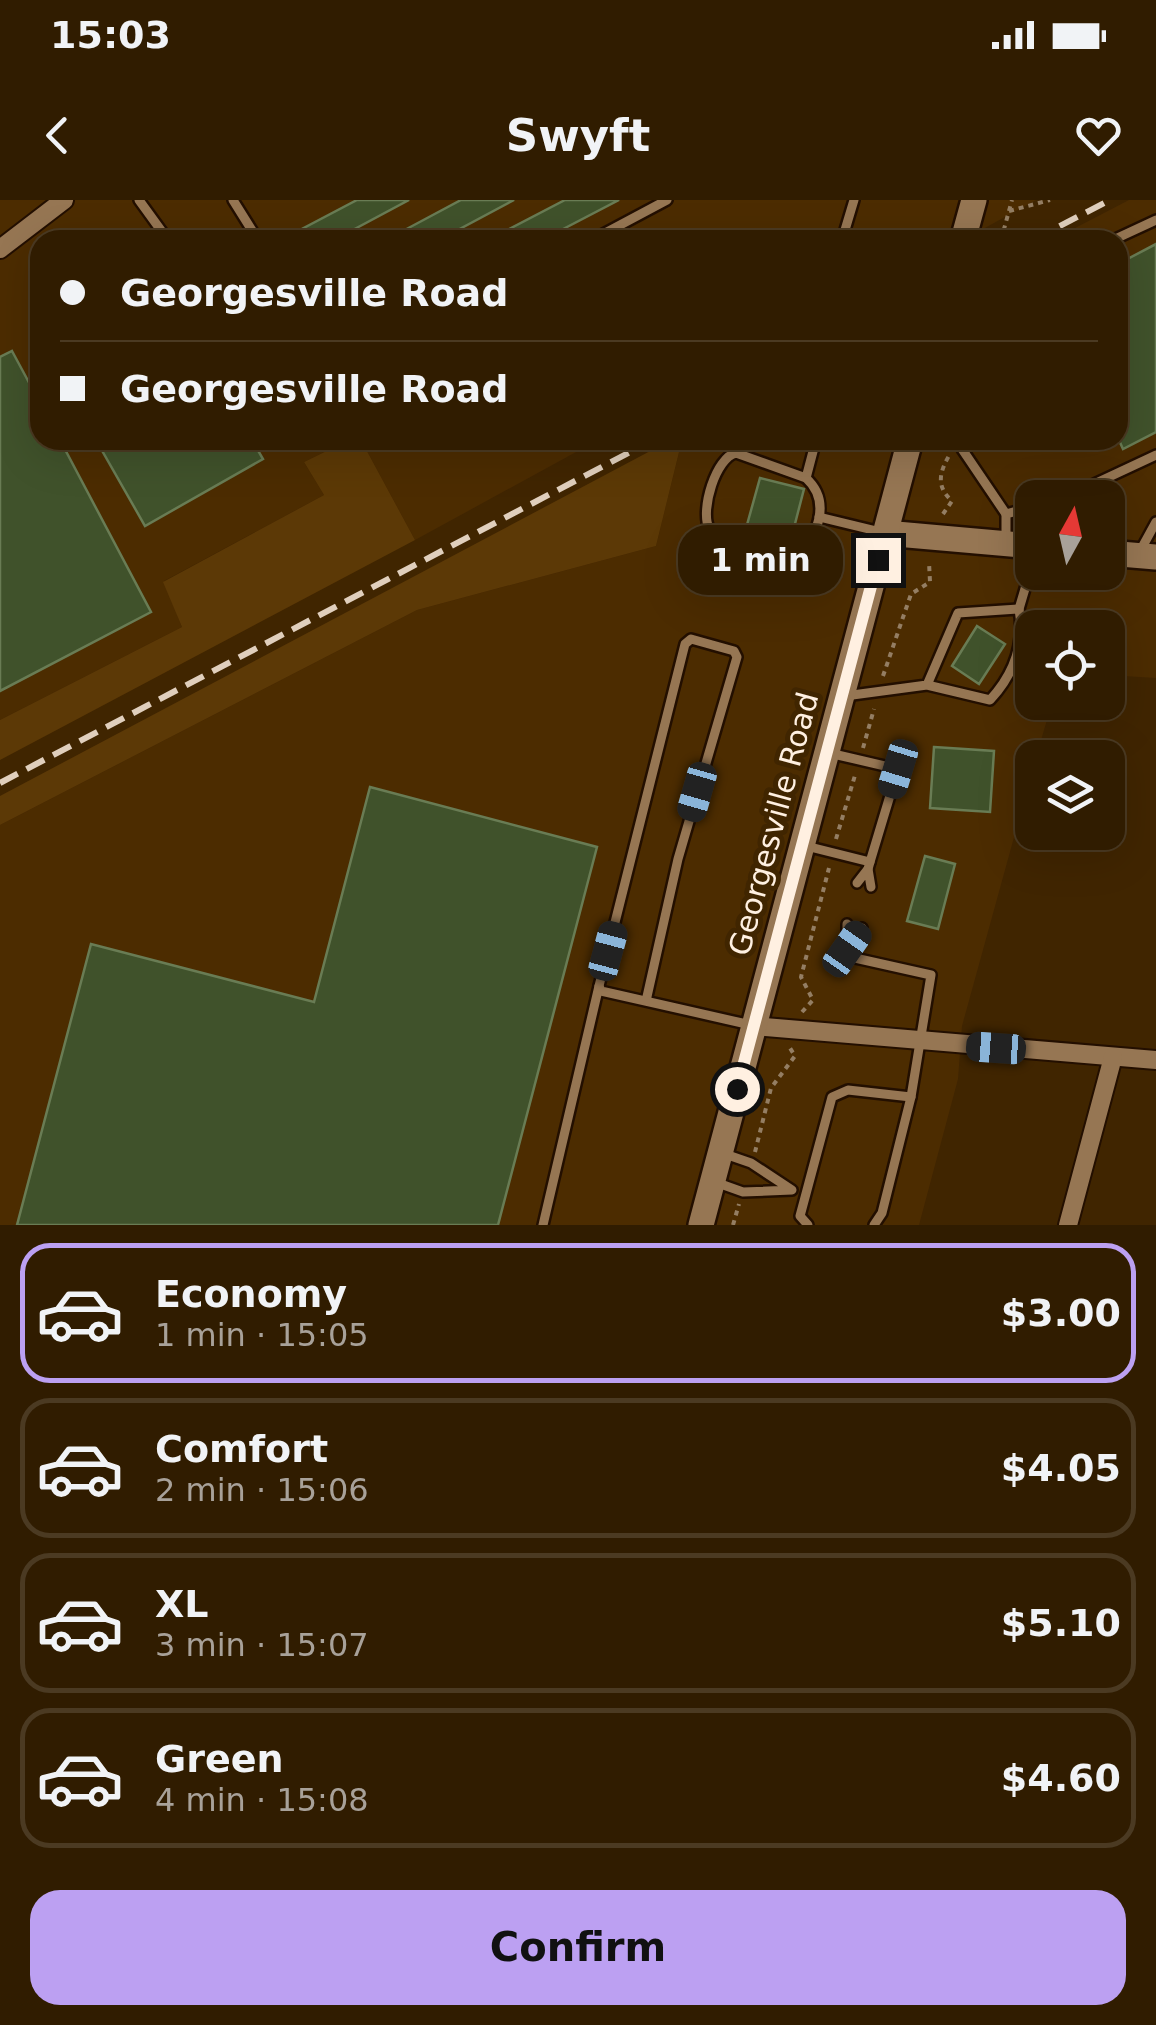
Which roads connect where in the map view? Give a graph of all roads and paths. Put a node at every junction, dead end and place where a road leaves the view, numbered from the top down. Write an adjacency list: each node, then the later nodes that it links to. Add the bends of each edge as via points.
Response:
1 (64, 200): 18 (street)
2 (140, 200): 11 (lane)
3 (233, 200): 12 (lane)
4 (667, 200): 13 (lane)
5 (854, 200): 14 (lane)
6 (974, 200): 15 (main road)
7 (1012, 200): 9 (path)
8 (1050, 200): 9 (path)
9 (1009, 211): 16 (path)
10 (1156, 220): 17 (lane)
11 (161, 230)
12 (252, 230)
13 (611, 230)
14 (845, 230)
15 (966, 230)
16 (1004, 230)
17 (1128, 233)
18 (0, 249)
19 (813, 450): 24 (lane)
20 (907, 450): 30 (main road, Georgesville Road)
21 (950, 450): 31 (path, via 940,478 952,501)
22 (963, 450): 27 (lane)
23 (1156, 455): 25 (lane)
24 (806, 478): 28 (lane, via 821,495); 28 (lane, via 729,454 718,468 708,526 726,542 794,556 811,540)
25 (1103, 480)
26 (1015, 512): 27 (lane)
27 (1006, 514): 32 (lane)
28 (820, 517): 30 (lane)
29 (1156, 522): 34 (lane)
30 (886, 533): 31 (main road); 39 (main road, Georgesville Road)
31 (936, 538): 32 (main road); 38 (path, via 930,582 911,594)
32 (1006, 544): 33 (main road)
33 (1015, 545)
34 (1147, 556)
35 (1025, 590): 36 (lane)
36 (1019, 609): 37 (lane, via 958,613); 37 (lane, via 1023,632 1009,680 990,700)
37 (927, 685): 38 (lane)
38 (879, 690): 39 (lane); 41 (path)
39 (842, 697): 40 (main road, Georgesville Road)
40 (827, 753): 41 (lane); 42 (main road, Georgesville Road)
41 (860, 760): 43 (path); 44 (lane, via 898,769)
42 (803, 845): 43 (lane); 52 (main road, Georgesville Road)
43 (833, 852): 44 (lane); 53 (path, via 801,977 813,1000)
44 (869, 865): 45 (lane); 46 (lane)
45 (857, 883)
46 (871, 888)
47 (847, 924): 49 (lane)
48 (862, 928): 49 (lane)
49 (847, 949): 54 (lane, via 846,956 932,974)
50 (598, 986): 51 (lane); 51 (lane, via 685,644 734,651); 64 (lane)
51 (646, 1001): 52 (lane)
52 (754, 1026): 53 (street); 58 (main road, Georgesville Road)
53 (794, 1032): 54 (street); 59 (path, via 788,1046 795,1056 771,1088)
54 (919, 1041): 55 (street); 57 (lane)
55 (1113, 1056): 56 (street); 69 (street)
56 (1156, 1060)
57 (911, 1097): 63 (lane, via 848,1090 832,1096); 68 (lane)
58 (720, 1152): 59 (lane); 60 (main road, Georgesville Road)
59 (751, 1164): 61 (lane)
60 (712, 1181): 62 (lane); 65 (main road, Georgesville Road)
61 (792, 1190): 62 (lane); 63 (lane)
62 (743, 1192): 66 (path)
63 (806, 1194): 67 (lane, via 800,1216)
64 (543, 1225)
65 (701, 1225)
66 (734, 1225)
67 (808, 1225)
68 (874, 1225)
69 (1068, 1225)

